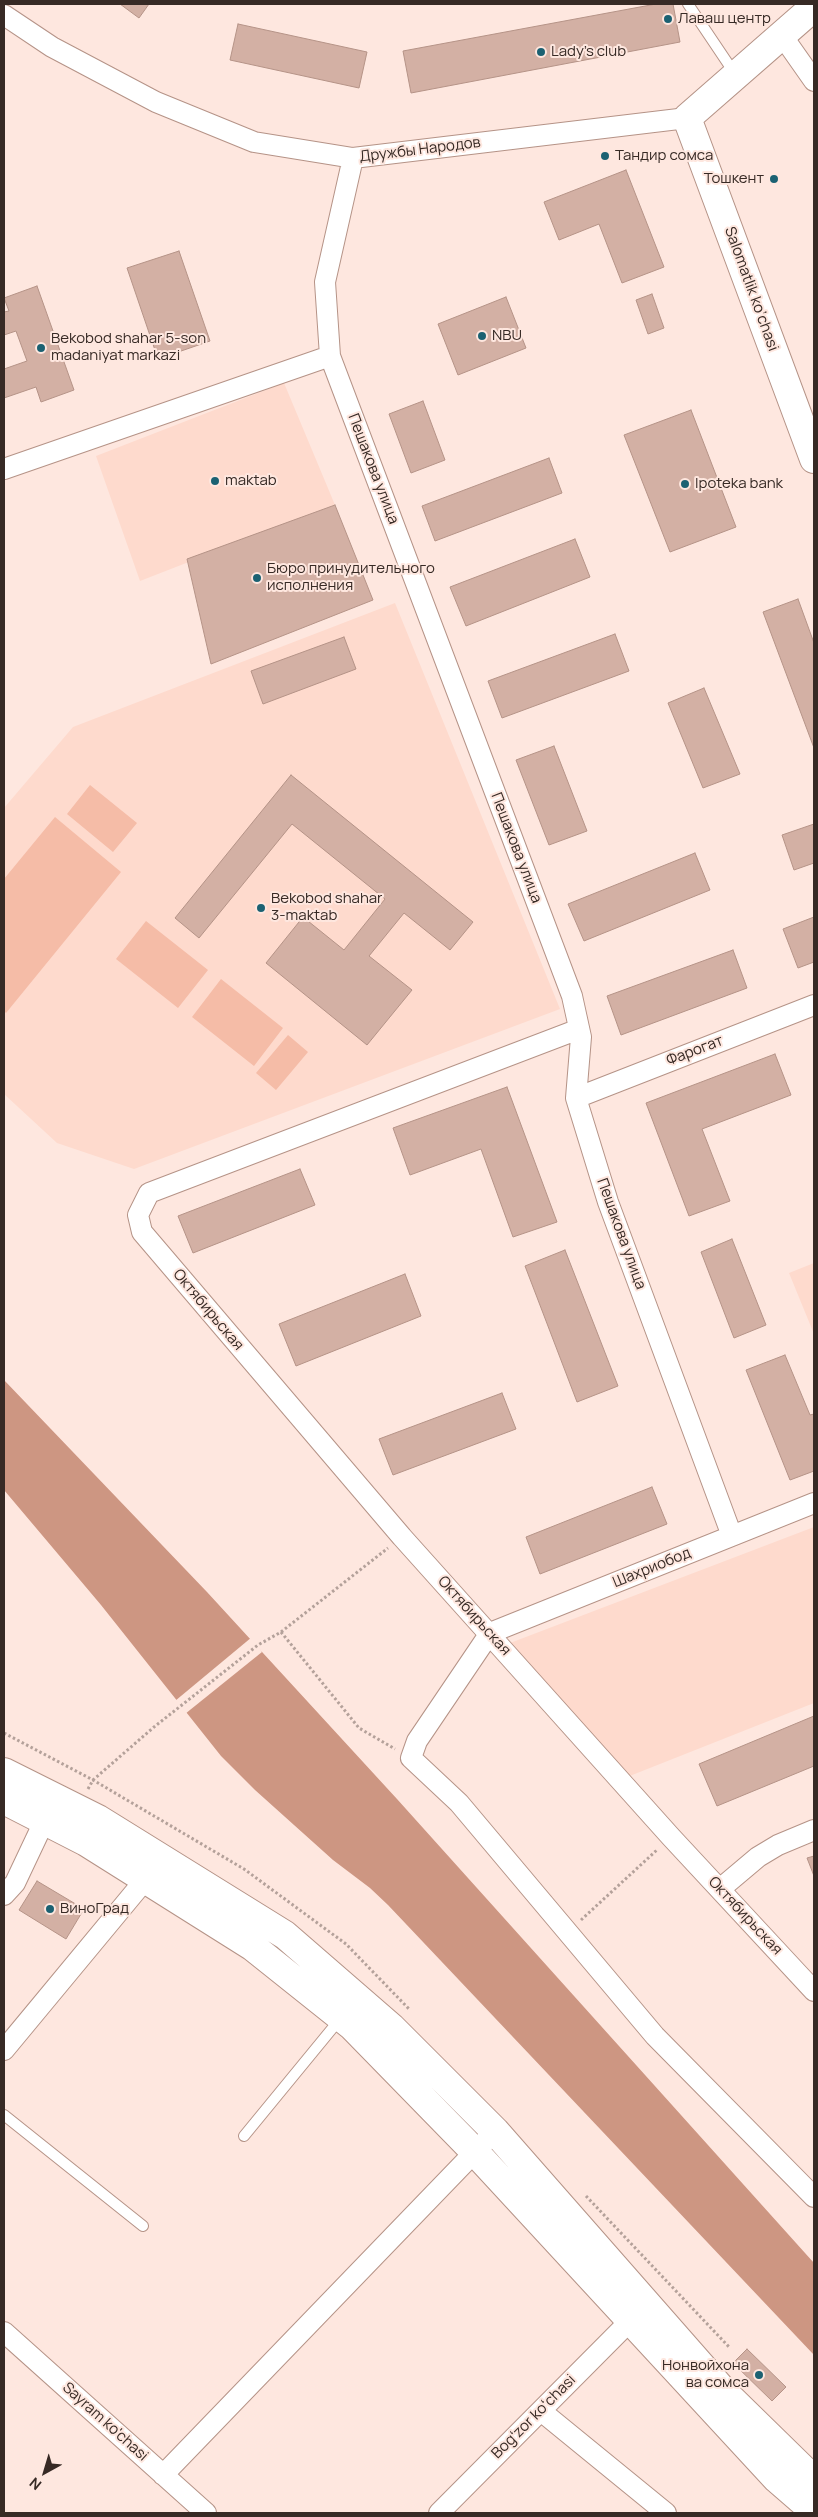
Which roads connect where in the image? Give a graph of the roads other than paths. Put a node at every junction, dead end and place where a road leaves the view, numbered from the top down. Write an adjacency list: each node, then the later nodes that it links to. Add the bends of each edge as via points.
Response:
1 (688, 4): 5 (lane)
2 (814, 7): 4 (main road)
3 (4, 15): 8 (street, Дружбы Народов, via 52,47 156,102 254,142)
4 (781, 34): 5 (main road); 6 (street)
5 (736, 75): 7 (main road)
6 (814, 82)
7 (687, 118): 8 (street, Дружбы Народов); 10 (main road, Salomatlik ko‘chasi)
8 (353, 158): 9 (street, Пешакова улица, via 325,282)
9 (330, 356): 11 (street); 13 (street, Пешакова улица, via 572,996)
10 (814, 460)
11 (4, 469)
12 (814, 1005): 14 (street, Фарогат)
13 (579, 1029): 14 (street, Пешакова улица); 17 (street, Октябирьская, via 149,1193 138,1215 142,1232 402,1537)
14 (576, 1098): 16 (street, Пешакова улица, via 608,1202)
15 (814, 1503): 16 (street, Шахриобод)
16 (732, 1536): 17 (street, Шахриобод)
17 (490, 1633): 23 (street, Октябирьская); 32 (street, via 418,1742 411,1758 459,1804 656,2036)
18 (4, 1772): 20 (main road)
19 (4, 1800): 20 (main road)
20 (59, 1809): 22 (main road); 22 (main road, via 86,1842); 24 (street, via 15,1883)
21 (814, 1830): 23 (street, via 778,1845)
22 (154, 1868): 26 (main road); 27 (street); 29 (main road, via 285,1935 391,2027)
23 (720, 1889): 25 (street, Октябирьская)
24 (4, 1895)
25 (814, 1991)
26 (342, 2018): 30 (lane); 31 (main road)
27 (4, 2050)
28 (4, 2115): 33 (lane)
29 (494, 2131): 31 (street); 38 (main road, via 725,2393)
30 (244, 2136)
31 (474, 2152): 34 (main road); 37 (street)
32 (814, 2197)
33 (143, 2226)
34 (629, 2322): 36 (street, Bogʻzor koʻchasi); 39 (main road, via 777,2479)
35 (4, 2332): 37 (street, Sayram ko'chasi)
36 (541, 2411): 41 (street, Bogʻzor koʻchasi); 42 (street)
37 (163, 2475): 40 (street, Sayram ko'chasi)
38 (814, 2480)
39 (814, 2511)
40 (206, 2513)
41 (439, 2513)
42 (666, 2513)

